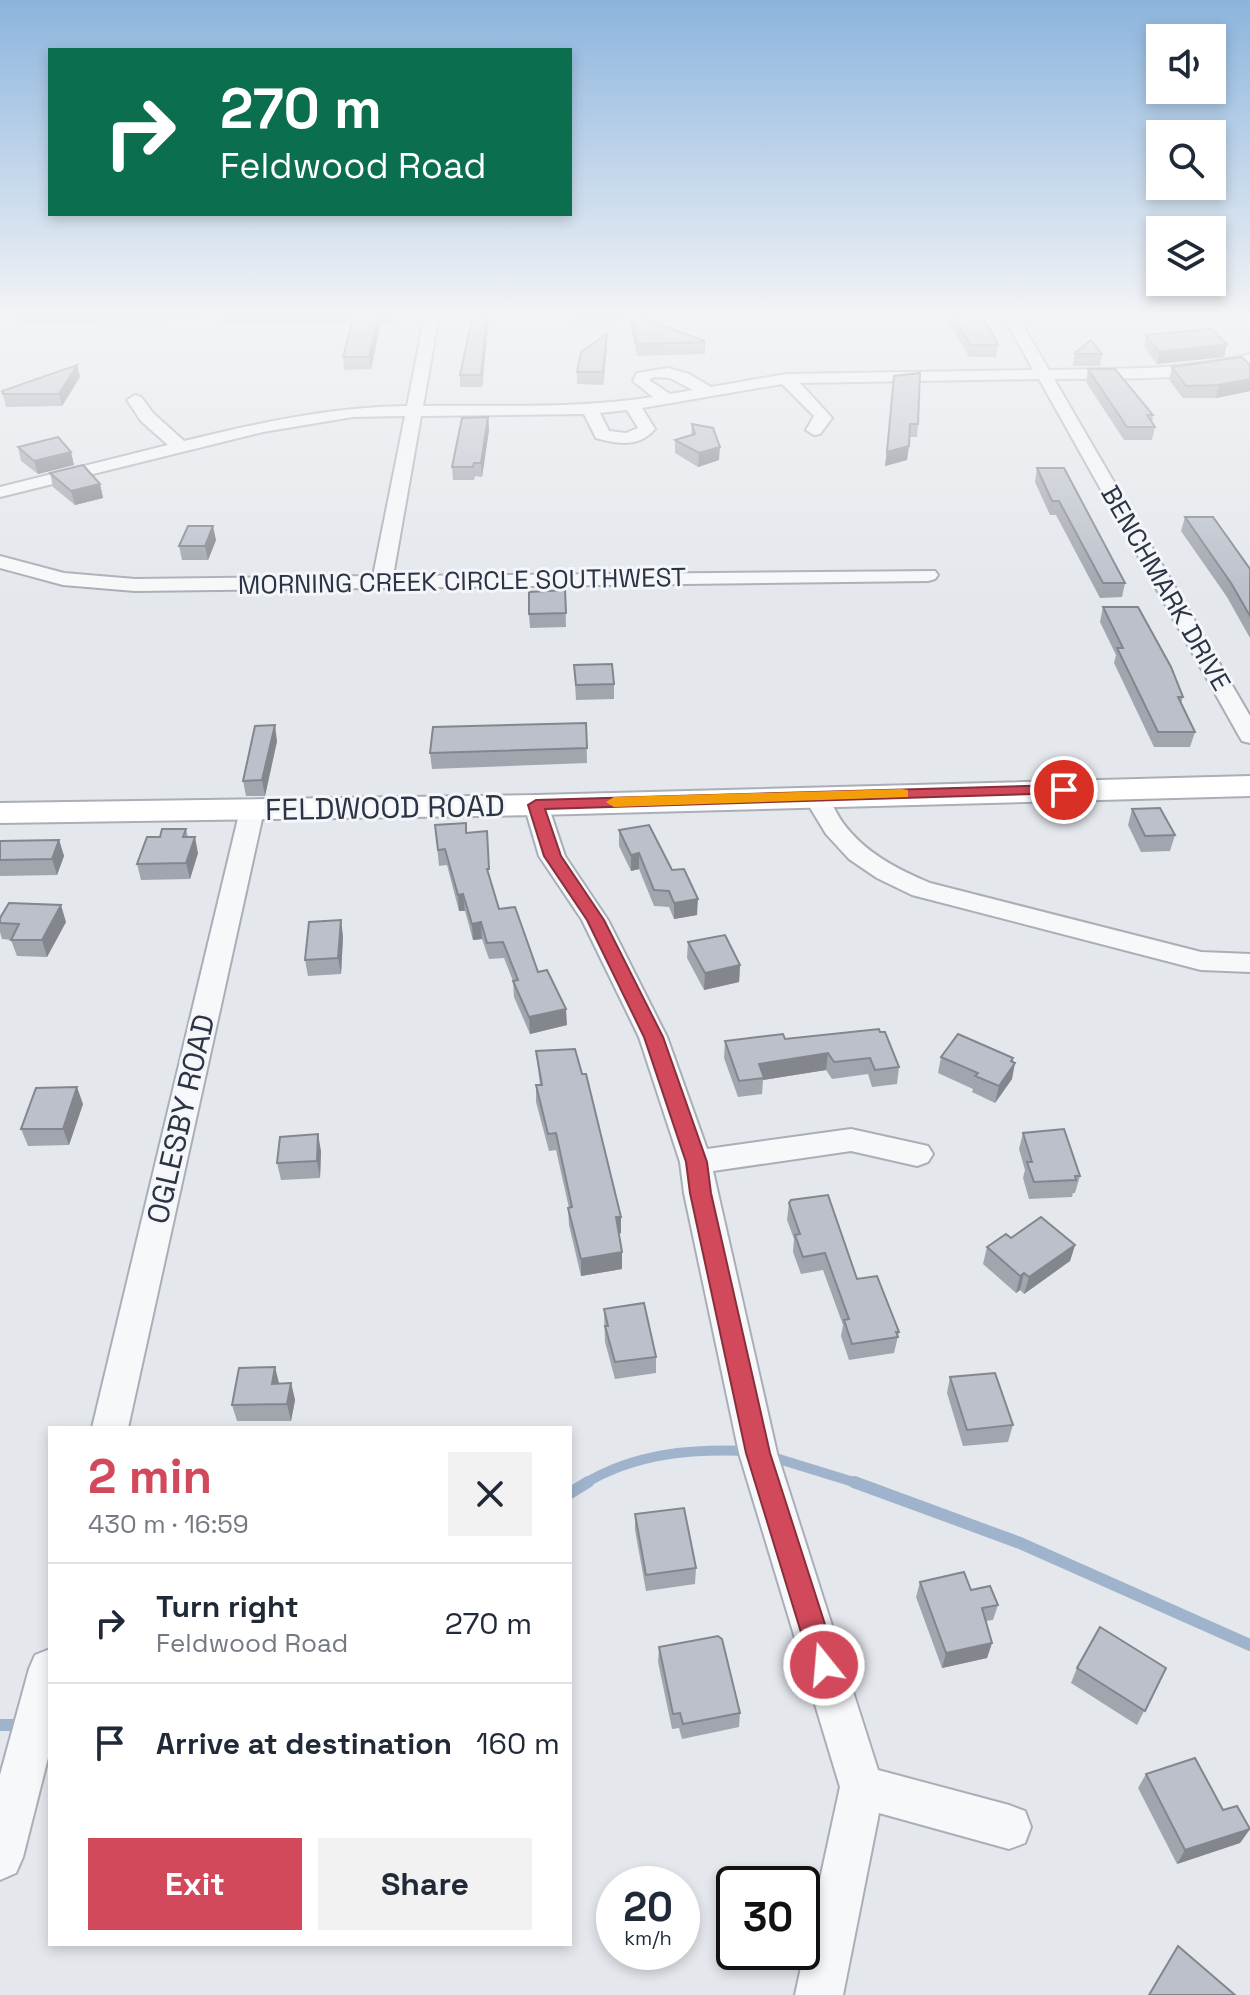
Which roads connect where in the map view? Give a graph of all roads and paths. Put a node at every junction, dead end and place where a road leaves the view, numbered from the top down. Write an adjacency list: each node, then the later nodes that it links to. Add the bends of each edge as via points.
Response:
1 (141, 408): 9 (street)
2 (599, 408): 6 (street)
3 (634, 408): 6 (street, via 647,429 628,438 602,434)
4 (816, 408): 8 (street, via 824,418)
5 (1063, 408): 14 (street, BENCHMARK DRIVE)
6 (590, 409): 7 (street)
7 (414, 411): 9 (street, via 319,416); 13 (street)
8 (814, 430)
9 (181, 448): 10 (street)
10 (0, 492)
11 (0, 562): 13 (street, MORNING CREEK CIRCLE SOUTHWEST, via 97,583)
12 (928, 575): 13 (street, MORNING CREEK CIRCLE SOUTHWEST)
13 (382, 582)
14 (1250, 736)
15 (1250, 786): 16 (street, FELDWOOD ROAD)
16 (815, 796): 17 (street, FELDWOOD ROAD); 20 (street, via 830,827 861,858 921,889 1201,961)
17 (536, 805): 18 (street, FELDWOOD ROAD); 22 (street, via 552,856 595,920 653,1037)
18 (252, 810): 19 (street, FELDWOOD ROAD); 23 (street, OGLESBY ROAD)
19 (0, 813)
20 (1250, 963)
21 (917, 1154): 22 (street, via 851,1140)
22 (696, 1162): 25 (street, via 758,1453)
23 (110, 1426)
24 (48, 1677): 27 (street)
25 (862, 1787): 26 (street); 28 (street)
26 (1009, 1827)
27 (0, 1857)
28 (819, 1995)

